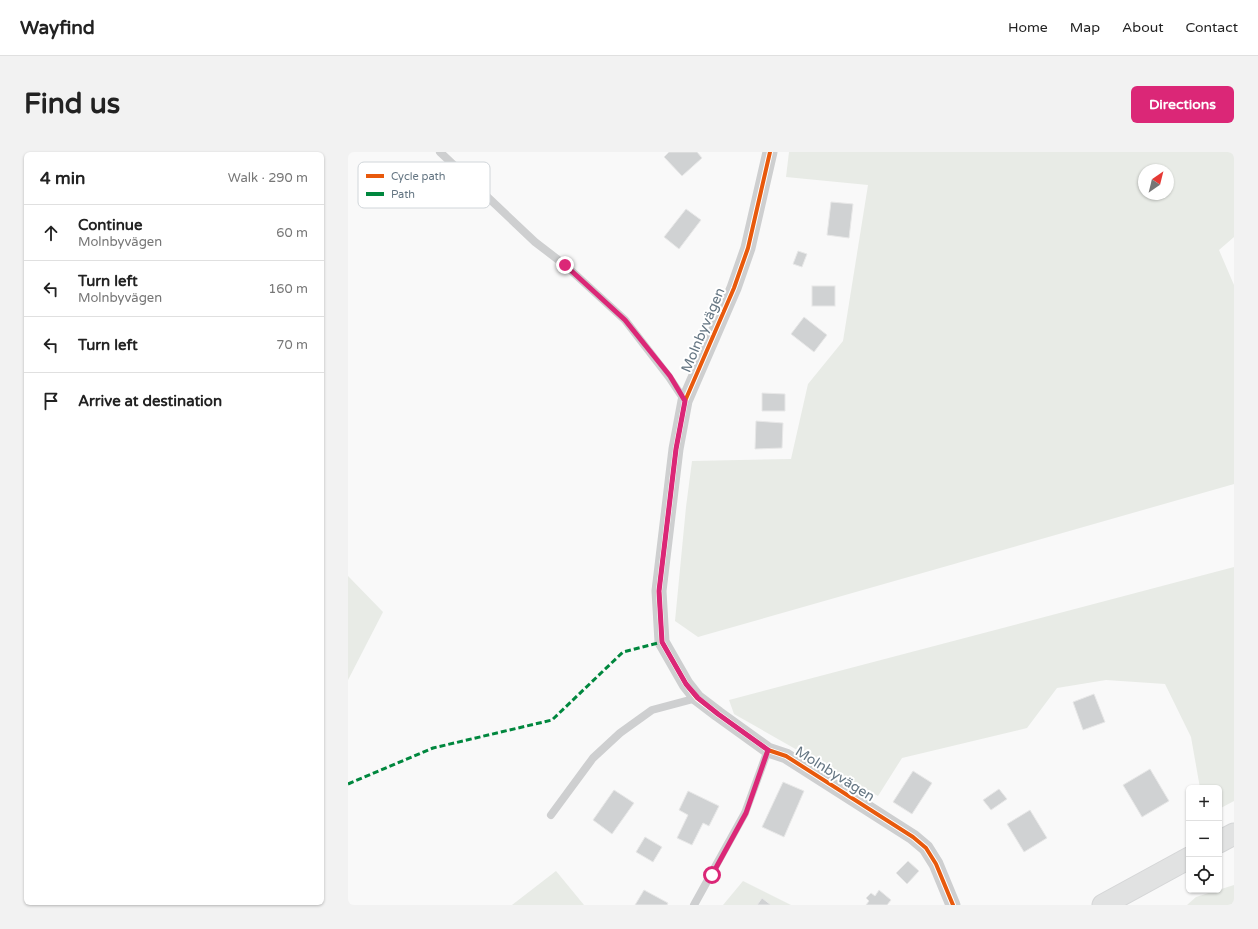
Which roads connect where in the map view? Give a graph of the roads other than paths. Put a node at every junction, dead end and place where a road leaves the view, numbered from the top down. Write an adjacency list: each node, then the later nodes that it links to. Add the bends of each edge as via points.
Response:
1 (440, 152): 3 (lane)
2 (770, 152): 5 (street, Molnbyvägen, via 748,248 734,288)
3 (451, 162)
4 (490, 199): 5 (lane, via 625,320 670,376)
5 (685, 401): 6 (street, Molnbyvägen, via 676,449 659,591 662,642 686,684)
6 (698, 698): 7 (street, Molnbyvägen); 8 (lane, via 652,710 620,733 593,758)
7 (768, 750): 12 (lane, via 746,813); 13 (street, Molnbyvägen, via 786,756 913,837 926,848 936,864)
8 (552, 815)
9 (1234, 834): 10 (main road)
10 (1222, 840)
11 (1186, 860): 14 (main road)
12 (694, 905)
13 (952, 905)
14 (1103, 905)

